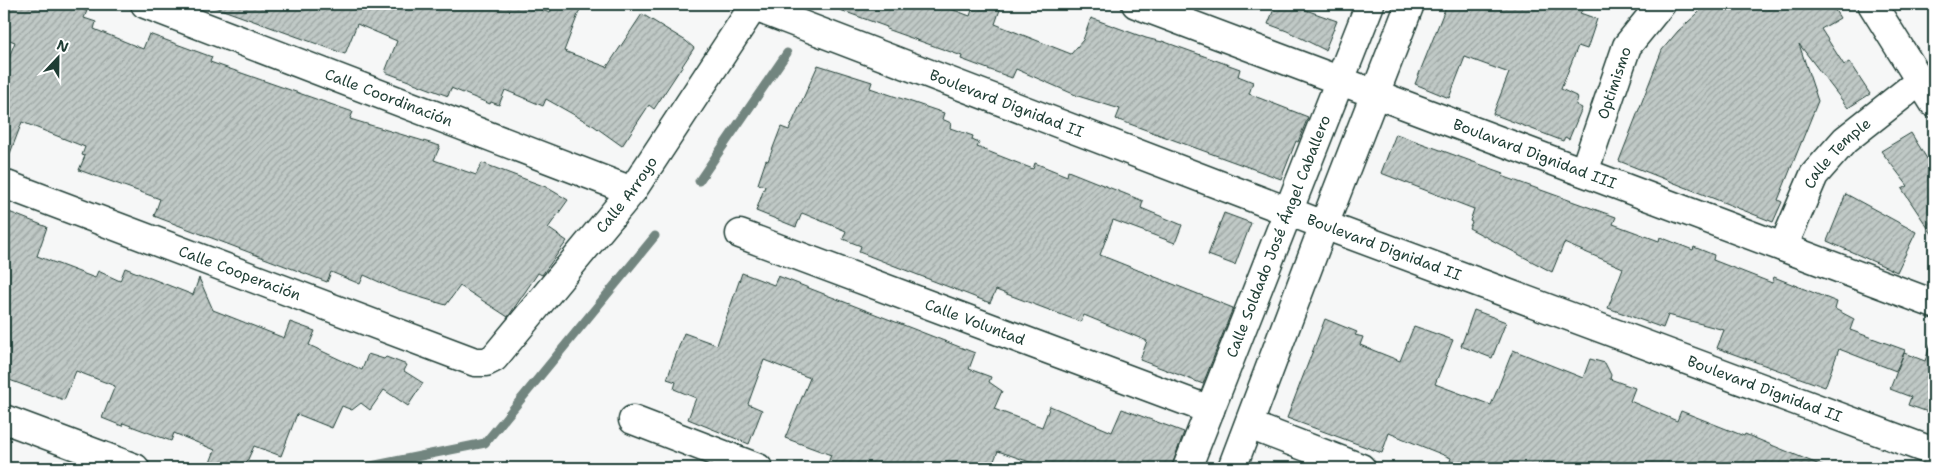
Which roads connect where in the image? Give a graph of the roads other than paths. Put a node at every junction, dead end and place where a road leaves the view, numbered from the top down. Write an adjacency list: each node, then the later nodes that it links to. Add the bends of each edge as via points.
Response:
1 (145, 4): 14 (street, Calle Coordinación)
2 (1136, 4): 8 (street, Boulavard Dignidad III)
3 (1370, 4): 8 (street, Calle Soldado José Ángel Caballero)
4 (1410, 4): 10 (street)
5 (1661, 4): 12 (street, Optimismo, via 1627,46)
6 (1872, 4): 9 (street)
7 (751, 5): 14 (street, Calle Arroyo); 15 (street, Boulevard Dignidad II)
8 (1339, 80): 10 (street, Boulavard Dignidad III); 15 (street, Calle Soldado José Ángel Caballero)
9 (1920, 81): 11 (street); 18 (street, Calle Temple, via 1845,140 1814,175)
10 (1374, 93): 12 (street, Boulavard Dignidad III); 16 (street)
11 (1934, 103)
12 (1584, 172): 18 (street, Boulavard Dignidad III)
13 (4, 184): 20 (street, Calle Cooperación)
14 (632, 191): 20 (street, Calle Arroyo, via 494,358)
15 (1288, 210): 16 (street, Boulevard Dignidad II); 21 (street, Calle Soldado José Ángel Caballero)
16 (1324, 225): 24 (street); 25 (street, Boulevard Dignidad II)
17 (740, 234): 21 (street, Calle Voluntad)
18 (1783, 247): 19 (street, Boulavard Dignidad III)
19 (1934, 304)
20 (475, 362)
21 (1210, 410): 28 (street, Calle Soldado José Ángel Caballero)
22 (4, 419): 26 (street)
23 (633, 420): 27 (street)
24 (1249, 425): 29 (street); 30 (street)
25 (1934, 452)
26 (135, 468)
27 (758, 468)
28 (1187, 468)
29 (1232, 468)
30 (1361, 468)

